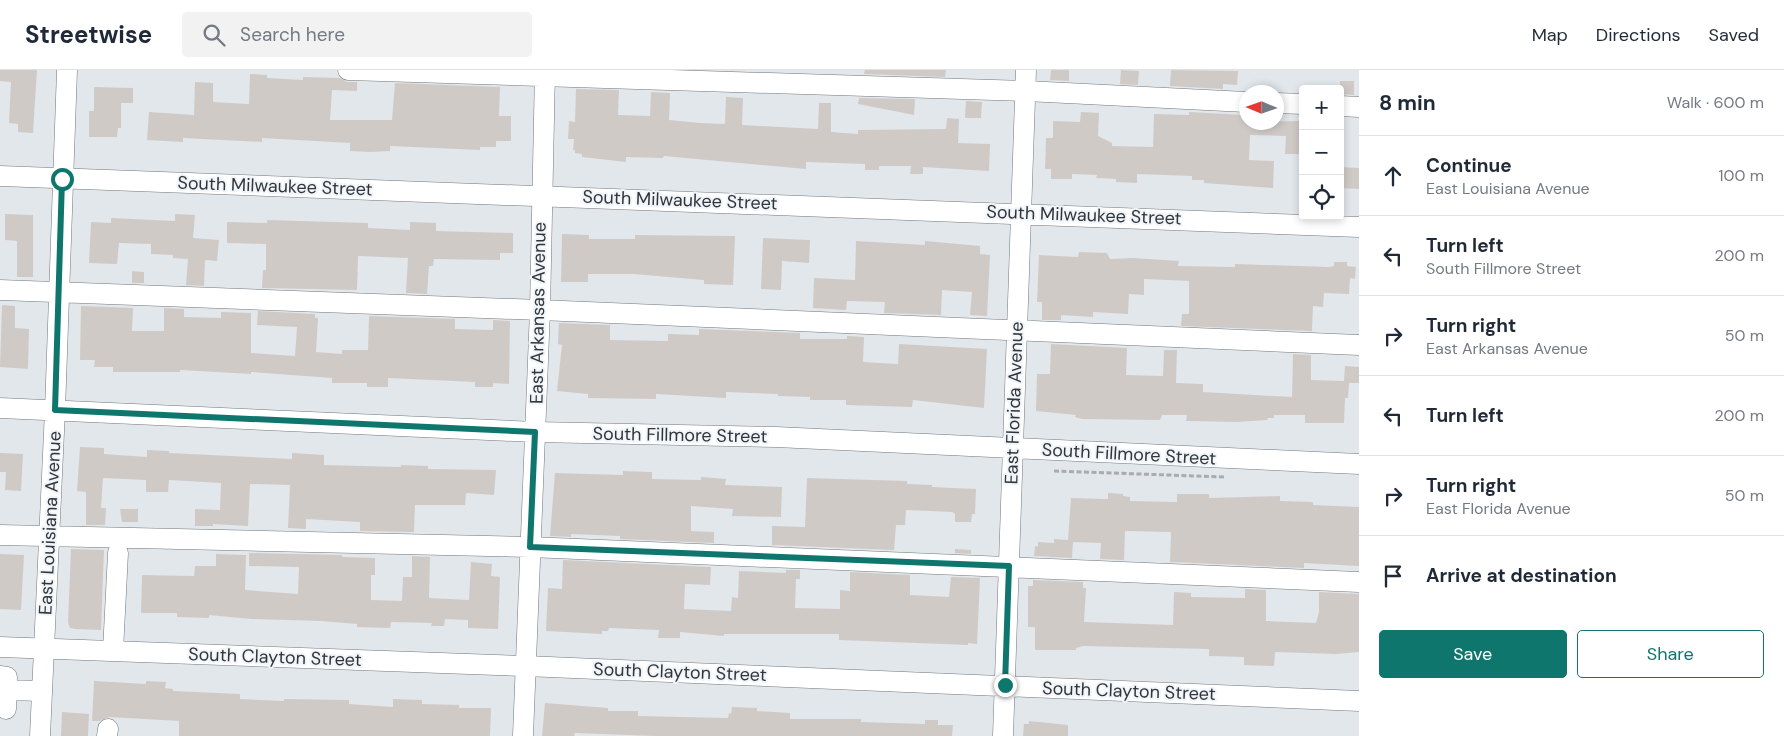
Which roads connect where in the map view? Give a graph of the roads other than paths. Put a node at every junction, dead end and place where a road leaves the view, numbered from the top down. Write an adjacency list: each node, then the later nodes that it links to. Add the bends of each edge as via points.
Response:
1 (67, 70): 12 (street, East Louisiana Avenue)
2 (348, 70): 4 (street)
3 (1026, 70): 5 (street, East Florida Avenue)
4 (545, 74): 5 (street); 13 (street, East Arkansas Avenue)
5 (1026, 92): 6 (street); 14 (street, East Florida Avenue)
6 (1239, 102)
7 (1284, 103): 8 (street)
8 (1299, 104)
9 (1344, 106): 10 (street)
10 (1359, 107)
11 (0, 176): 12 (street, South Milwaukee Street)
12 (62, 179): 13 (street, South Milwaukee Street); 17 (street, East Louisiana Avenue)
13 (541, 195): 14 (street, South Milwaukee Street); 18 (street, East Arkansas Avenue)
14 (1021, 213): 15 (street, South Milwaukee Street); 19 (street, East Florida Avenue)
15 (1359, 227)
16 (0, 290): 17 (street)
17 (58, 292): 18 (street); 22 (street, East Louisiana Avenue)
18 (540, 310): 19 (street); 23 (street, East Arkansas Avenue)
19 (1017, 330): 20 (street); 24 (street, East Florida Avenue)
20 (1359, 345)
21 (0, 408): 22 (street, South Fillmore Street)
22 (55, 410): 23 (street, South Fillmore Street); 27 (street, East Louisiana Avenue)
23 (535, 432): 24 (street, South Fillmore Street, via 776,437); 28 (street, East Arkansas Avenue)
24 (1013, 449): 25 (street, South Fillmore Street); 30 (street, East Florida Avenue)
25 (1359, 464)
26 (0, 534): 27 (street)
27 (49, 537): 28 (street); 33 (street, East Louisiana Avenue)
28 (530, 547): 30 (street); 35 (street, East Arkansas Avenue)
29 (118, 553): 34 (street)
30 (1009, 566): 31 (street); 36 (street, East Florida Avenue)
31 (1359, 582)
32 (0, 647): 33 (street, South Clayton Street)
33 (44, 649): 34 (street, South Clayton Street); 37 (street, East Louisiana Avenue)
34 (113, 651): 35 (street, South Clayton Street)
35 (525, 666): 36 (street, South Clayton Street); 41 (street, East Arkansas Avenue)
36 (1005, 685): 39 (street, South Clayton Street); 42 (street, East Florida Avenue)
37 (42, 691): 38 (street); 40 (street, East Louisiana Avenue)
38 (5, 692)
39 (1359, 701)
40 (40, 736)
41 (523, 736)
42 (1003, 736)

